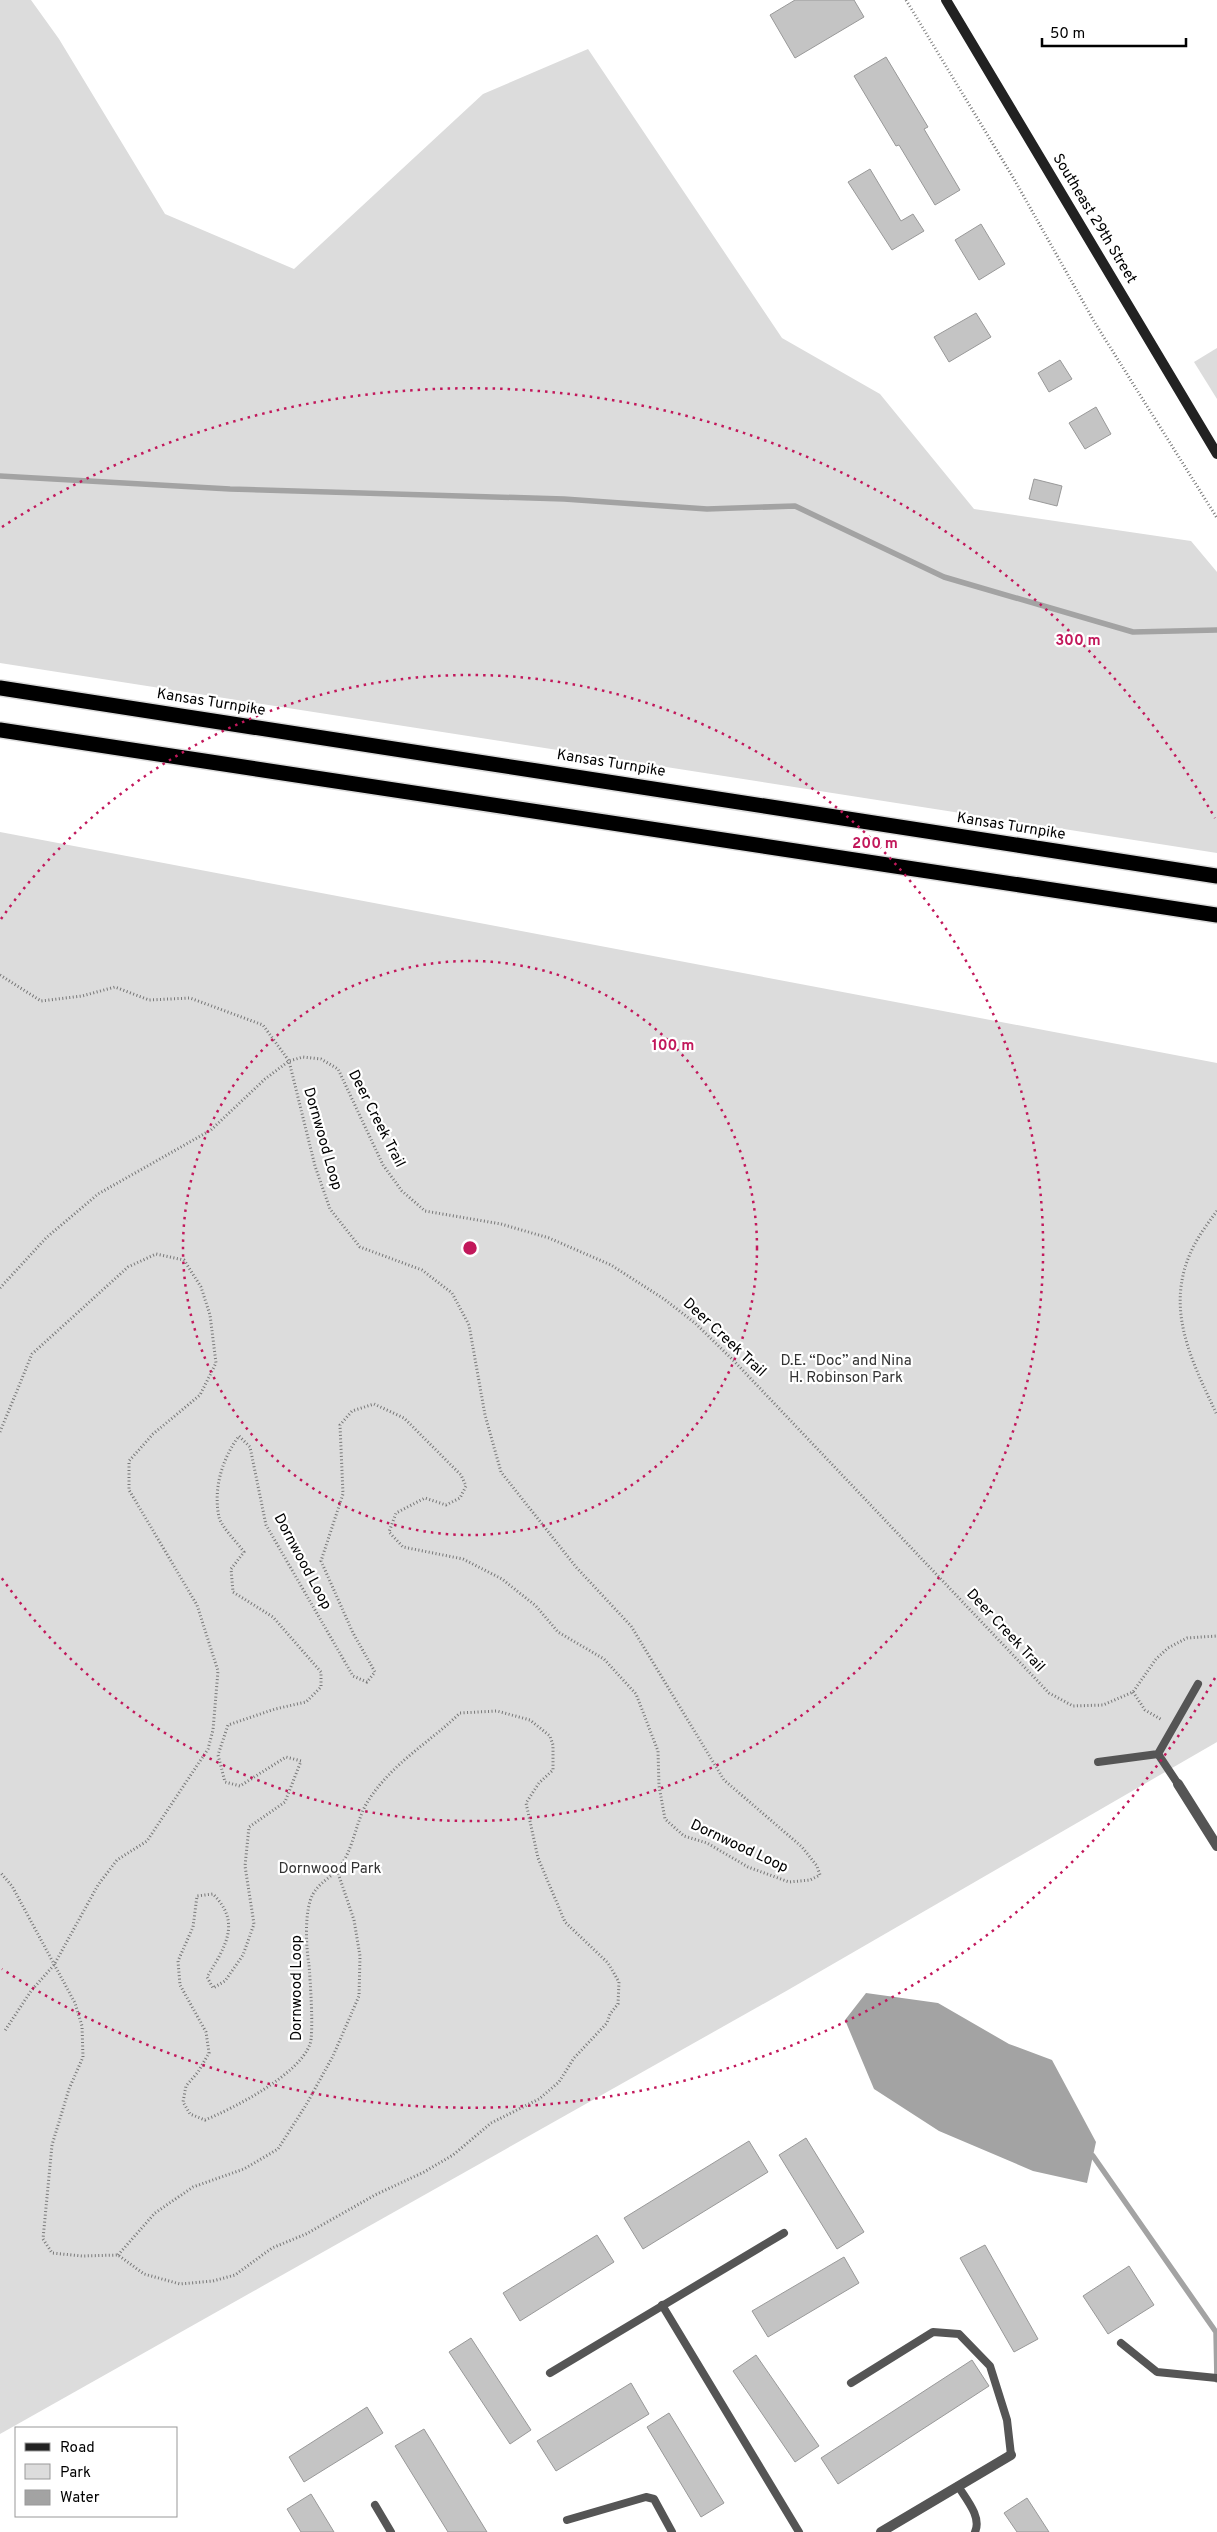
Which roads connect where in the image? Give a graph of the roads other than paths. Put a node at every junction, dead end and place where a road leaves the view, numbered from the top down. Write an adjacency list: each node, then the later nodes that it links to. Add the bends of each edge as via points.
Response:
1 (946, 0): 2 (main road, Southeast 29th Street)
2 (1217, 454)
3 (0, 688): 5 (highway, Kansas Turnpike)
4 (0, 730): 6 (highway)
5 (1217, 876)
6 (1217, 915)
7 (1198, 1684): 8 (lane)
8 (1158, 1754): 9 (lane); 10 (lane)
9 (1098, 1762)
10 (1178, 1784): 11 (street)
11 (1217, 1846)
12 (784, 2233): 13 (lane)
13 (662, 2304): 15 (lane); 24 (lane)
14 (1120, 2343): 16 (lane, via 1157,2372)
15 (550, 2373)
16 (1217, 2378)
17 (852, 2383): 18 (lane, via 933,2332 959,2334 990,2366 1007,2420)
18 (1011, 2455): 19 (street)
19 (958, 2486): 25 (street); 26 (lane, via 975,2513 978,2526)
20 (374, 2506): 22 (lane)
21 (567, 2520): 23 (lane, via 646,2497 654,2499)
22 (391, 2532)
23 (672, 2532)
24 (798, 2532)
25 (880, 2532)
26 (975, 2532)

